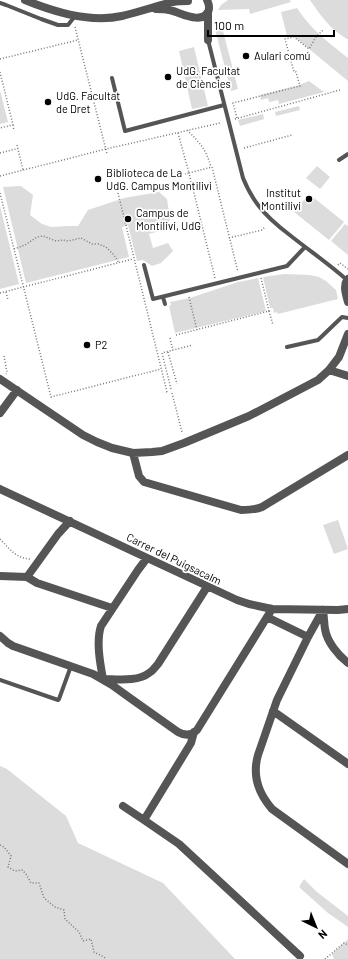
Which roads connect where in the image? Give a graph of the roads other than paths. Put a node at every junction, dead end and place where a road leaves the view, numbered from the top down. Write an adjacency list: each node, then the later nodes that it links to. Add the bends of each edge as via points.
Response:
1 (26, 0): 7 (street)
2 (189, 0): 5 (street); 8 (street, via 187,10)
3 (209, 1): 6 (street)
4 (0, 3): 7 (lane, via 58,24 68,24)
5 (149, 9): 7 (street, via 112,17 91,18); 8 (street, via 170,10)
6 (208, 13): 8 (street, via 202,18); 9 (street)
7 (76, 15)
8 (195, 18): 9 (street)
9 (208, 40): 11 (lane)
10 (112, 78): 11 (lane, via 125,131)
11 (224, 105): 14 (lane, via 247,188 265,214)
12 (348, 154): 13 (lane)
13 (339, 160)
14 (305, 247): 16 (lane); 17 (lane, via 287,266)
15 (144, 265): 17 (lane, via 153,299)
16 (347, 280): 18 (street, via 344,286)
17 (163, 297): 19 (lane)
18 (348, 302)
19 (165, 304)
20 (348, 318): 22 (lane, via 342,317 318,340)
21 (348, 334): 23 (street, via 339,357)
22 (287, 347)
23 (328, 370): 25 (street); 28 (street, via 318,380 243,419 162,450)
24 (3, 376): 26 (street)
25 (348, 376)
26 (17, 390): 27 (street); 28 (street, via 83,435 112,448)
27 (0, 413)
28 (134, 453): 29 (street, via 144,482 241,510 262,507)
29 (348, 456)
30 (0, 489): 31 (street, Carrer del Puigsacalm)
31 (70, 521): 32 (street, Carrer del Puigsacalm); 34 (street)
32 (147, 558): 35 (street, Carrer del Puigsacalm); 36 (street)
33 (0, 576): 34 (street)
34 (27, 577): 36 (street, via 37,583)
35 (207, 587): 37 (street, Carrer del Puigsacalm, via 237,600); 46 (street, via 149,674 130,679)
36 (112, 608): 46 (street, via 99,633)
37 (272, 609): 39 (street, Carrer del Puigsacalm); 40 (street)
38 (348, 609): 39 (street, Carrer del Puigsacalm)
39 (323, 610): 42 (street); 43 (street, via 327,639)
40 (267, 617): 42 (street); 48 (street)
41 (0, 636): 44 (street, via 13,646)
42 (308, 636): 47 (street)
43 (348, 663)
44 (71, 666): 45 (lane, via 58,700); 46 (street)
45 (0, 680)
46 (103, 680): 48 (street, via 178,732 184,735)
47 (273, 711): 49 (street); 52 (street, via 256,763 260,792 272,809)
48 (194, 732): 51 (street, via 191,743)
49 (348, 764)
50 (123, 806): 51 (street)
51 (144, 820): 53 (street, via 180,844)
52 (348, 864)
53 (302, 957)

